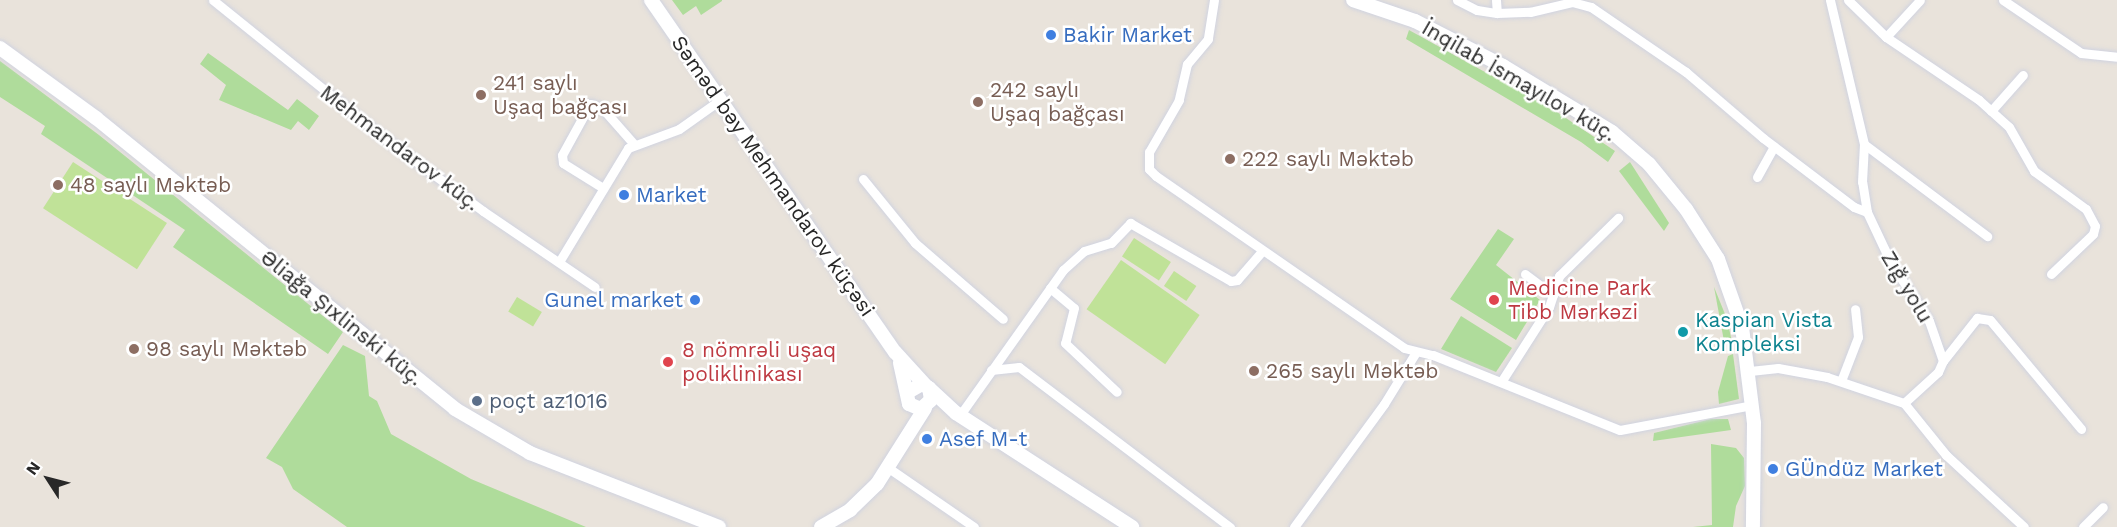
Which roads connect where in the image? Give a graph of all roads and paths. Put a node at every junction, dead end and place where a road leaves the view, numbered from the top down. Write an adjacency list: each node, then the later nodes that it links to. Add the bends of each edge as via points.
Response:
1 (213, 0): 30 (street, Mehmandarov küç., via 383,137)
2 (651, 0): 18 (main road, Səməd bəy Mehmandarov küçəsi)
3 (1214, 0): 29 (street, via 1208,39 1184,71 1179,100 1147,160 1156,176)
4 (1457, 0): 13 (street, via 1477,10)
5 (1496, 0): 13 (street)
6 (1830, 0): 21 (street, Zığ yolu)
7 (1848, 0): 14 (street)
8 (1920, 0): 14 (street)
9 (2003, 0): 16 (street, via 2081,53)
10 (1359, 1): 42 (main road, İnqilab İsmayılov küç., via 1415,21 1503,66 1637,151 1686,209 1719,259 1737,304)
11 (1581, 1): 12 (street); 22 (street, via 1686,72)
12 (1547, 3): 13 (street)
13 (1497, 13)
14 (1886, 37): 19 (street)
15 (0, 48): 57 (main road, Əliağa Şıxlinski küç., via 96,118 455,409 530,453)
16 (2117, 57)
17 (2023, 75): 19 (street)
18 (720, 100): 20 (street, via 679,129); 38 (main road, Səməd bəy Mehmandarov küçəsi)
19 (1991, 111): 32 (street, via 2009,127 2034,171 2086,209 2095,226 2085,245)
20 (633, 143): 25 (street); 25 (street, via 603,109 590,104 562,155 563,163)
21 (1864, 144): 26 (street, Zığ yolu, via 1862,182); 28 (street)
22 (1774, 146): 23 (street); 26 (street, via 1854,207)
23 (1757, 177)
24 (862, 179): 37 (street, via 915,243)
25 (603, 188): 30 (street)
26 (1867, 212): 40 (street, Zığ yolu, via 1891,263 1929,321)
27 (1618, 218): 35 (street, via 1559,276)
28 (1987, 236)
29 (1262, 251): 34 (street, via 1237,280 1231,281 1130,223 1111,243 1084,251); 39 (street, via 1380,335)
30 (559, 262): 33 (street, Mehmandarov küç.)
31 (1525, 274): 35 (street)
32 (2051, 274)
33 (595, 286)
34 (1050, 288): 41 (street); 46 (street, via 1074,308 1065,343)
35 (1553, 295): 44 (street)
36 (1855, 309): 43 (street, via 1858,337)
37 (1003, 319)
38 (895, 352): 45 (main road); 47 (main road)
39 (1416, 352): 44 (street); 62 (street, via 1379,412)
40 (1943, 361): 48 (street, via 1926,385); 52 (street, via 1977,318 1990,320)
41 (991, 370): 51 (street); 61 (street, via 1019,367)
42 (1750, 371): 43 (street, via 1788,369); 49 (main road, İnqilab İsmayılov küç.)
43 (1841, 381): 48 (street)
44 (1501, 382): 49 (street, via 1620,430)
45 (927, 387): 47 (main road, via 917,384); 50 (main road, via 932,396); 51 (main road)
46 (1117, 392)
47 (907, 396): 50 (main road, via 917,409); 53 (main road)
48 (1904, 403): 64 (street, via 1946,455)
49 (1752, 405): 63 (main road, İnqilab İsmayılov küç.)
50 (926, 407): 51 (main road); 53 (main road)
51 (958, 414): 60 (main road)
52 (2081, 429)
53 (908, 437): 54 (main road)
54 (890, 469): 56 (main road); 59 (street)
55 (2103, 507): 65 (street)
56 (838, 524): 58 (main road)
57 (719, 527)
58 (821, 527)
59 (974, 527)
60 (1132, 527)
61 (1230, 527)
62 (1294, 527)
63 (1753, 527)
64 (2024, 527)
65 (2083, 527)

